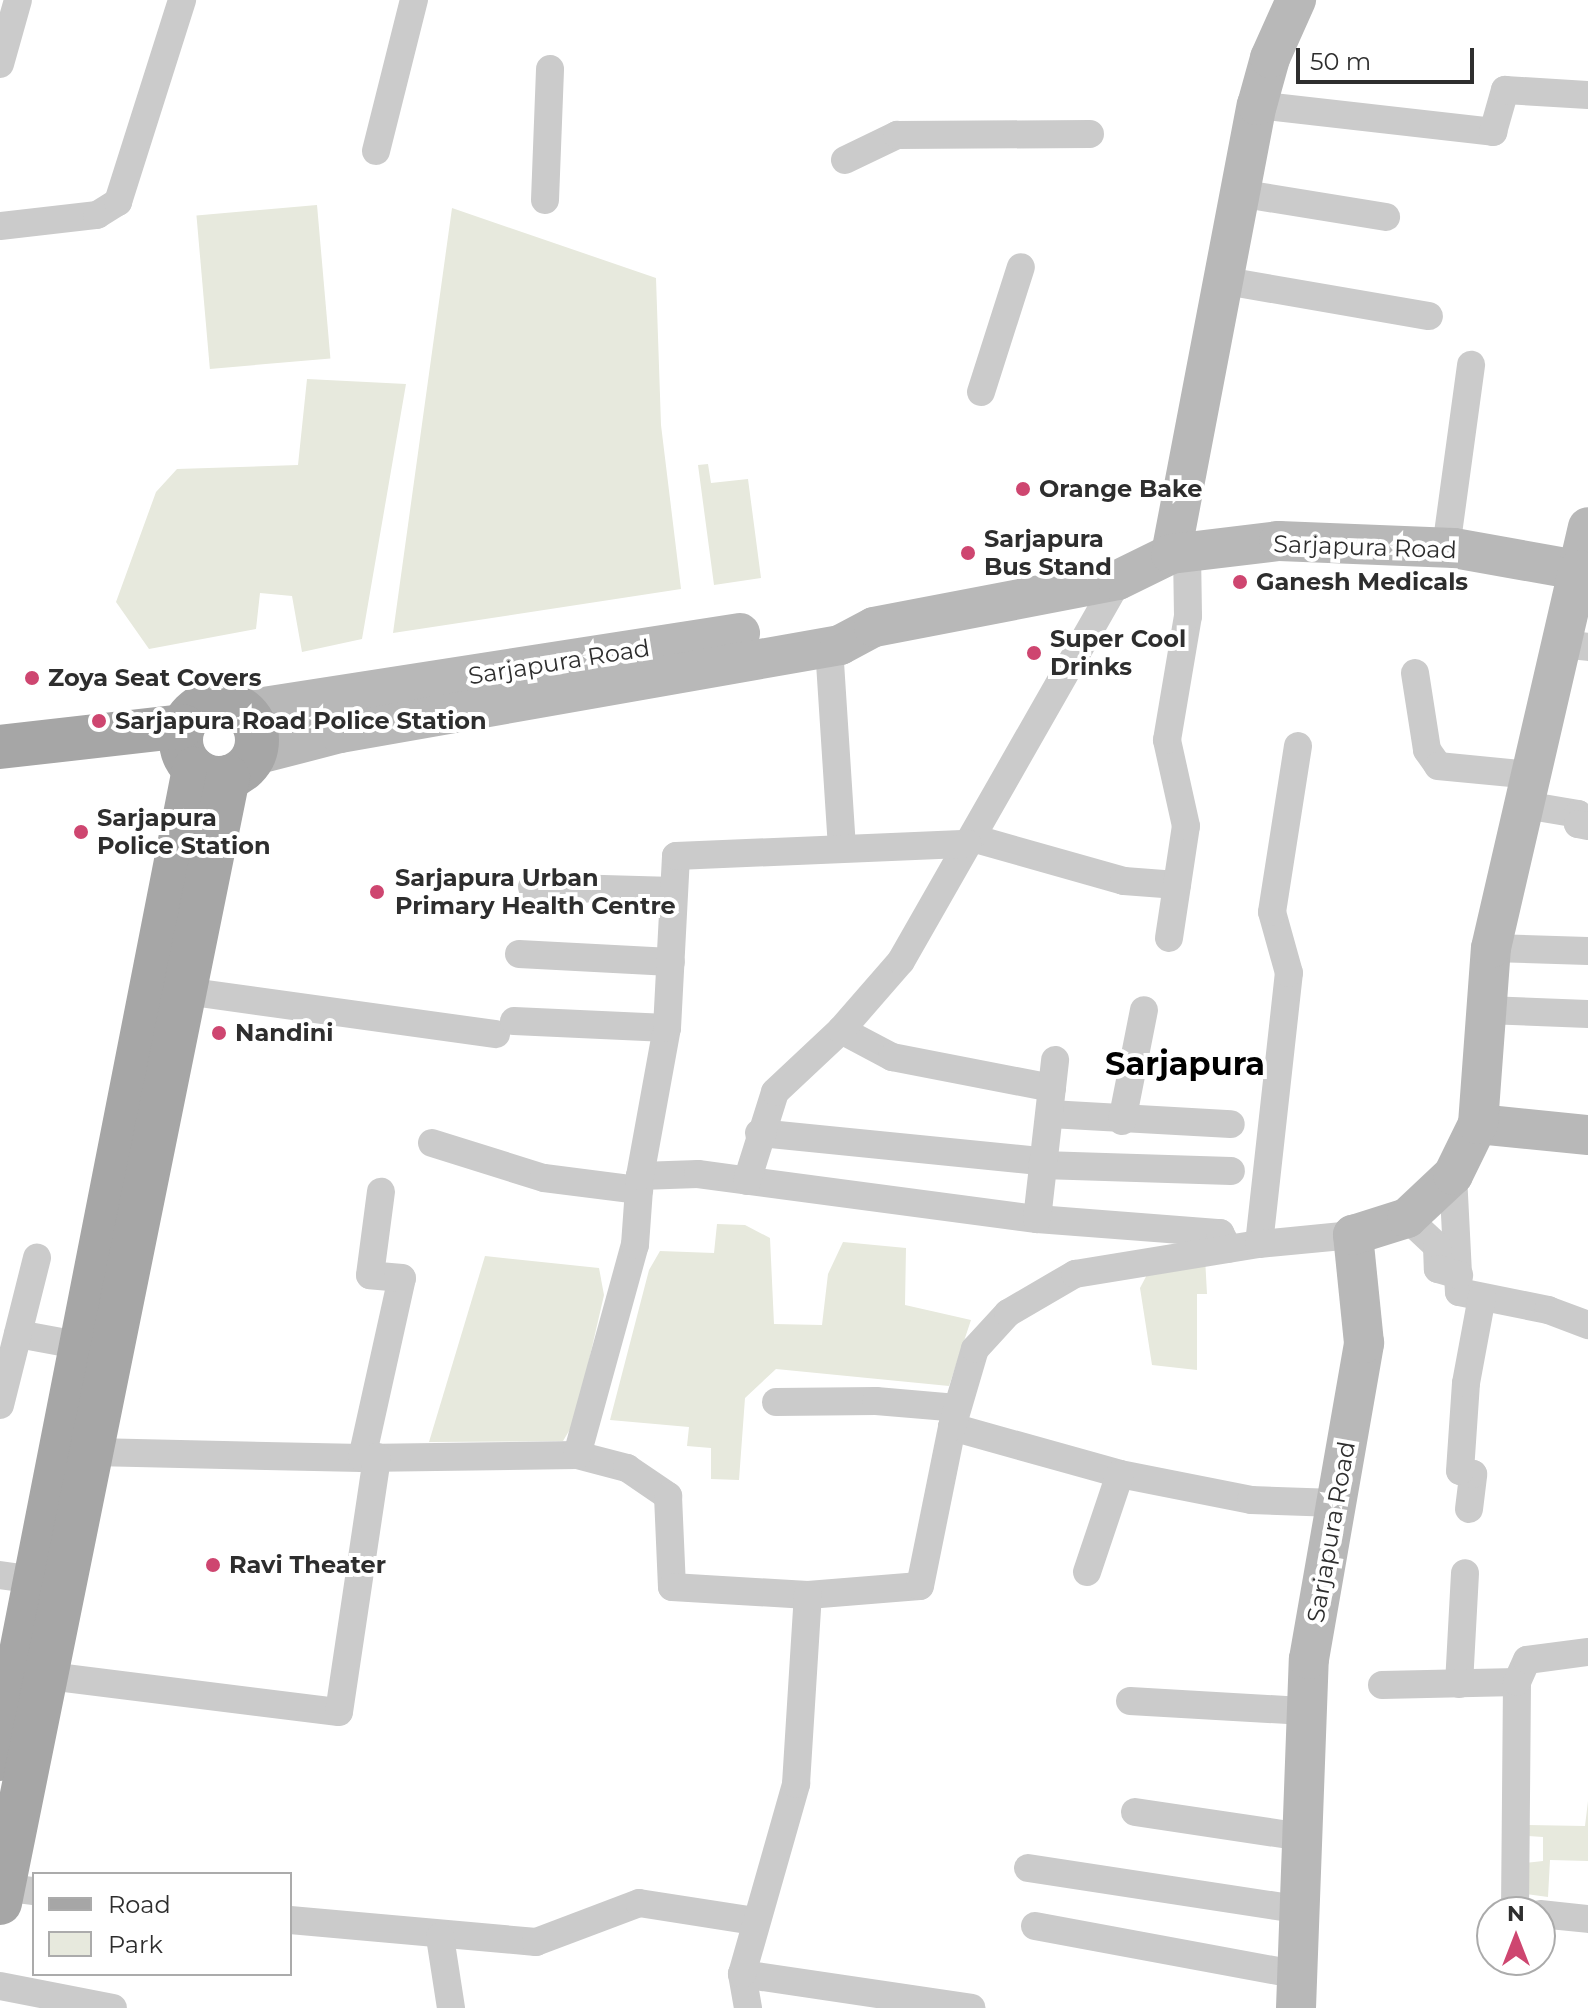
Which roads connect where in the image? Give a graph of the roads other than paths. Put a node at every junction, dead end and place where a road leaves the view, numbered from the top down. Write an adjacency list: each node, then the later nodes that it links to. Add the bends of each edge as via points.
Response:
1 (18, 0): 5 (street)
2 (182, 0): 15 (street, via 118,202 97,215)
3 (414, 0): 10 (street)
4 (1296, 0): 8 (main road, via 1270,58)
5 (0, 64)
6 (550, 69): 13 (street)
7 (1588, 95): 8 (street, via 1505,90 1493,132)
8 (1257, 105): 12 (main road)
9 (1090, 134): 11 (street, via 897,135)
10 (376, 151)
11 (845, 160)
12 (1238, 193): 14 (street); 17 (main road)
13 (545, 200)
14 (1386, 217)
15 (0, 226)
16 (1021, 267): 20 (street)
17 (1220, 280): 18 (street); 23 (main road)
18 (1429, 316)
19 (1471, 365): 22 (street)
20 (981, 392)
21 (1588, 527): 24 (main road)
22 (1446, 548): 23 (main road, Sarjapura Road, via 1279,541); 24 (main road, Sarjapura Road)
23 (1179, 553): 25 (main road, Sarjapura Road); 40 (street, via 1188,616 1167,740 1186,826)
24 (1583, 570): 27 (main road)
25 (1118, 580): 26 (main road, Sarjapura Road); 38 (street)
26 (874, 627): 28 (main road, Sarjapura Road); 30 (main road, Sarjapura Road, via 836,618)
27 (1574, 646): 36 (main road)
28 (829, 647): 30 (main road, Sarjapura Road); 39 (street)
29 (1415, 673): 36 (street, via 1427,750 1438,766)
30 (515, 684): 31 (main road, Sarjapura Road); 34 (main road, Sarjapura Road, via 340,733)
31 (244, 710): 34 (main road, via 257,731); 34 (main road, via 209,703)
32 (1298, 746): 71 (street, via 1272,912 1289,973)
33 (0, 747): 34 (main road, Sarjapura Road)
34 (208, 755): 35 (main road, Sarjapura Road); 48 (main road); 78 (main road)
35 (0, 765)
36 (1528, 790): 37 (street, via 1578,814 1578,824); 44 (main road)
37 (1588, 826)
38 (970, 841): 39 (street); 40 (street, via 1124,881); 53 (street, via 901,961)
39 (842, 848): 42 (street, via 676,856)
40 (1177, 885): 43 (street)
41 (532, 887): 42 (street)
42 (674, 891): 47 (street)
43 (1169, 938)
44 (1491, 948): 45 (street); 50 (main road)
45 (1588, 951)
46 (519, 954): 47 (street)
47 (671, 962): 52 (street)
48 (185, 991): 52 (street, via 505,1028); 82 (main road)
49 (1144, 1010): 56 (street)
50 (1485, 1010): 51 (street); 58 (main road)
51 (1588, 1014)
52 (667, 1028): 66 (street)
53 (841, 1030): 55 (street, via 892,1057); 59 (street, via 775,1092)
54 (1055, 1060): 55 (street)
55 (1051, 1101): 56 (street); 62 (street)
56 (1122, 1121): 57 (street)
57 (1231, 1124)
58 (1478, 1124): 60 (main road); 64 (main road)
59 (759, 1133): 62 (street); 65 (street)
60 (1588, 1135)
61 (432, 1143): 66 (street, via 544,1178)
62 (1042, 1163): 63 (street); 69 (street)
63 (1231, 1171)
64 (1453, 1175): 68 (main road); 74 (street)
65 (747, 1181): 66 (street, via 698,1174); 69 (street)
66 (640, 1183): 83 (street, via 635,1245)
67 (381, 1192): 84 (street, via 370,1275 402,1278)
68 (1407, 1218): 70 (main road); 74 (street, via 1437,1246 1438,1269)
69 (1037, 1219): 72 (street, via 1220,1233)
70 (1353, 1235): 71 (street); 86 (main road, Sarjapura Road, via 1364,1343)
71 (1259, 1244): 72 (street)
72 (1229, 1249): 81 (street, via 1075,1274 1008,1313 975,1349)
73 (37, 1258): 77 (street)
74 (1459, 1275): 75 (street, via 1459,1292)
75 (1482, 1297): 76 (street, via 1557,1312); 88 (street, via 1466,1383 1460,1471 1473,1474)
76 (1588, 1325)
77 (18, 1334): 78 (street); 80 (street)
78 (83, 1346): 87 (main road)
79 (776, 1402): 81 (street, via 876,1401)
80 (0, 1405)
81 (954, 1418): 85 (street); 92 (street, via 920,1586)
82 (93, 1452): 84 (street); 87 (main road)
83 (577, 1455): 84 (street); 92 (street, via 627,1468 668,1496 672,1587)
84 (370, 1457): 97 (street, via 339,1712)
85 (1120, 1474): 86 (street, via 1251,1500); 89 (street)
86 (1336, 1503): 99 (main road, Sarjapura Road, via 1309,1659)
87 (65, 1508): 91 (main road); 97 (main road)
88 (1469, 1509)
89 (1087, 1572)
90 (1465, 1573): 95 (street)
91 (18, 1578): 97 (main road)
92 (808, 1595): 110 (street, via 796,1784 773,1880)
93 (1588, 1652): 94 (street, via 1527,1660)
94 (1517, 1682): 95 (street); 105 (street)
95 (1459, 1684): 96 (street)
96 (1382, 1685)
97 (20, 1689): 100 (main road); 104 (main road)
98 (1130, 1701): 99 (street)
99 (1306, 1711): 102 (main road, Sarjapura Road)
100 (0, 1759)
101 (1135, 1812): 102 (street)
102 (1302, 1837): 106 (main road, Sarjapura Road)
103 (1028, 1868): 106 (street)
104 (9, 1892)
105 (1515, 1896)
106 (1301, 1910): 115 (main road, Sarjapura Road)
107 (1556, 1916): 108 (street)
108 (1588, 1919)
109 (292, 1920): 112 (street)
110 (754, 1921): 112 (street, via 639,1903 536,1942); 113 (street)
111 (1035, 1926): 115 (street)
112 (440, 1937): 117 (street)
113 (742, 1974): 118 (street); 119 (street)
114 (0, 1986): 116 (street)
115 (1296, 1991)
116 (113, 2008)
117 (451, 2008)
118 (748, 2008)
119 (971, 2008)

